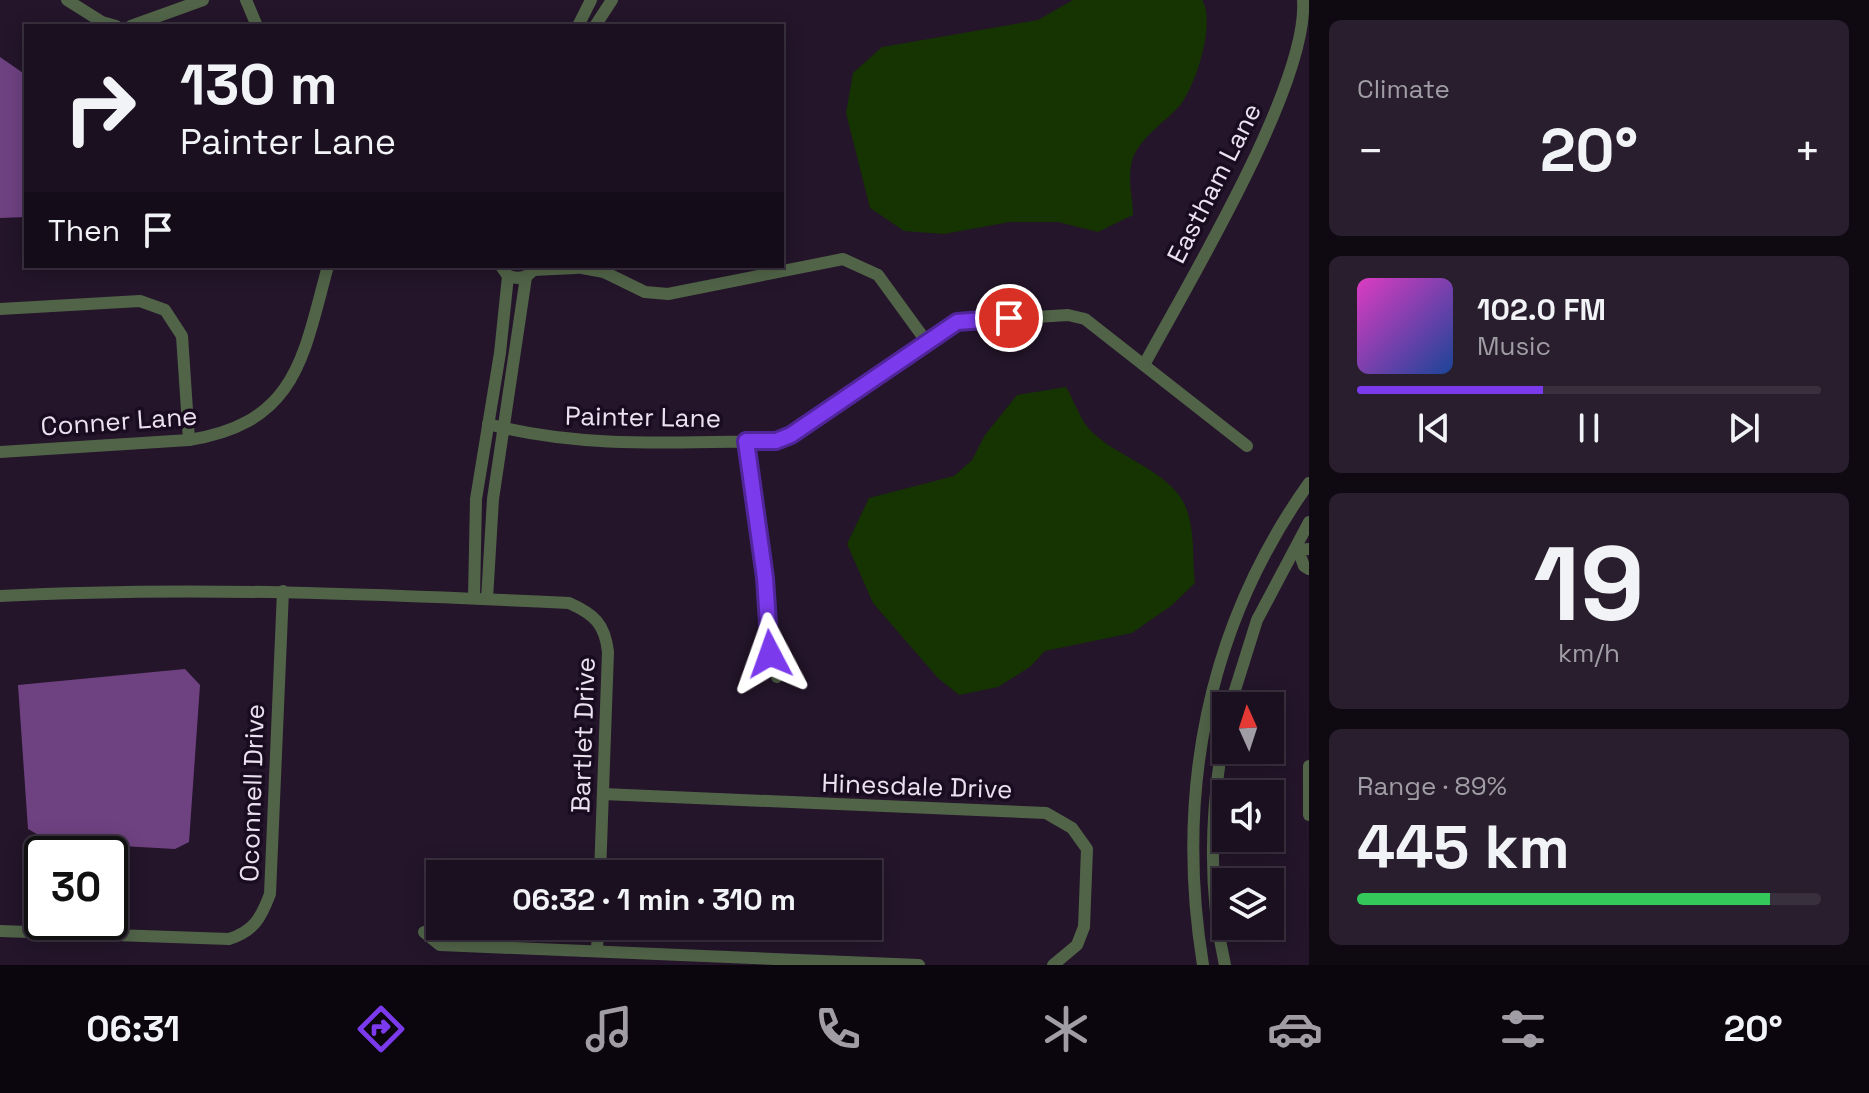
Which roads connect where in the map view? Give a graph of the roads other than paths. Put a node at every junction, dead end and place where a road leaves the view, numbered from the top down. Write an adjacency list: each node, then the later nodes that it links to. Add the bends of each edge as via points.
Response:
1 (67, 0): 8 (street)
2 (203, 0): 9 (street)
3 (246, 0): 10 (street)
4 (591, 0): 11 (street)
5 (612, 0): 12 (street)
6 (1303, 0): 7 (street, Eastham Lane)
7 (1307, 12): 13 (street, Eastham Lane)
8 (109, 24)
9 (137, 24)
10 (256, 24)
11 (579, 24)
12 (596, 24)
13 (1304, 42): 23 (street, Eastham Lane, via 1274,119)
14 (784, 267): 22 (street, via 843,259 861,264 878,275)
15 (327, 268): 26 (street, Conner Lane, via 304,354 273,406 248,424)
16 (562, 268): 20 (street)
17 (579, 268): 18 (street, via 604,272 645,292 668,294)
18 (775, 268)
19 (504, 271): 20 (street); 24 (street)
20 (531, 271): 25 (street)
21 (0, 309): 26 (street, via 140,301 165,310 182,336)
22 (926, 341): 23 (street, Painter Lane, via 957,322 1068,315 1085,319); 27 (street, Painter Lane, via 791,435)
23 (1144, 365): 28 (street, Painter Lane)
24 (488, 424): 25 (street, Painter Lane); 37 (street, via 476,499)
25 (502, 428): 27 (street, Painter Lane, via 582,440); 37 (street)
26 (189, 440): 29 (street, Conner Lane)
27 (746, 441): 38 (street)
28 (1247, 446)
29 (0, 452)
30 (1309, 483): 32 (street)
31 (1309, 522): 33 (street)
32 (1274, 536): 33 (street); 51 (street, via 1228,636 1199,751 1192,854)
33 (1300, 549): 34 (street); 39 (street, via 1257,620)
34 (1309, 569)
35 (283, 591): 36 (street, via 113,590); 37 (street); 45 (street, Oconnell Drive, via 270,894 261,918 248,933 229,939)
36 (0, 596)
37 (481, 599): 42 (street, Bartlet Drive, via 569,603 591,613 605,631)
38 (777, 677)
39 (1234, 692)
40 (1220, 764): 52 (street, via 1214,854)
41 (1309, 766): 43 (street)
42 (603, 794): 44 (street, Bartlet Drive); 50 (street, Hinesdale Drive, via 1046,813 1072,828 1087,849 1084,927 1077,945)
43 (1309, 815)
44 (601, 860)
45 (0, 931)
46 (424, 932): 48 (street, via 440,945)
47 (597, 940): 48 (street)
48 (597, 951): 49 (street)
49 (919, 965)
50 (1053, 965)
51 (1203, 965)
52 (1225, 965)

